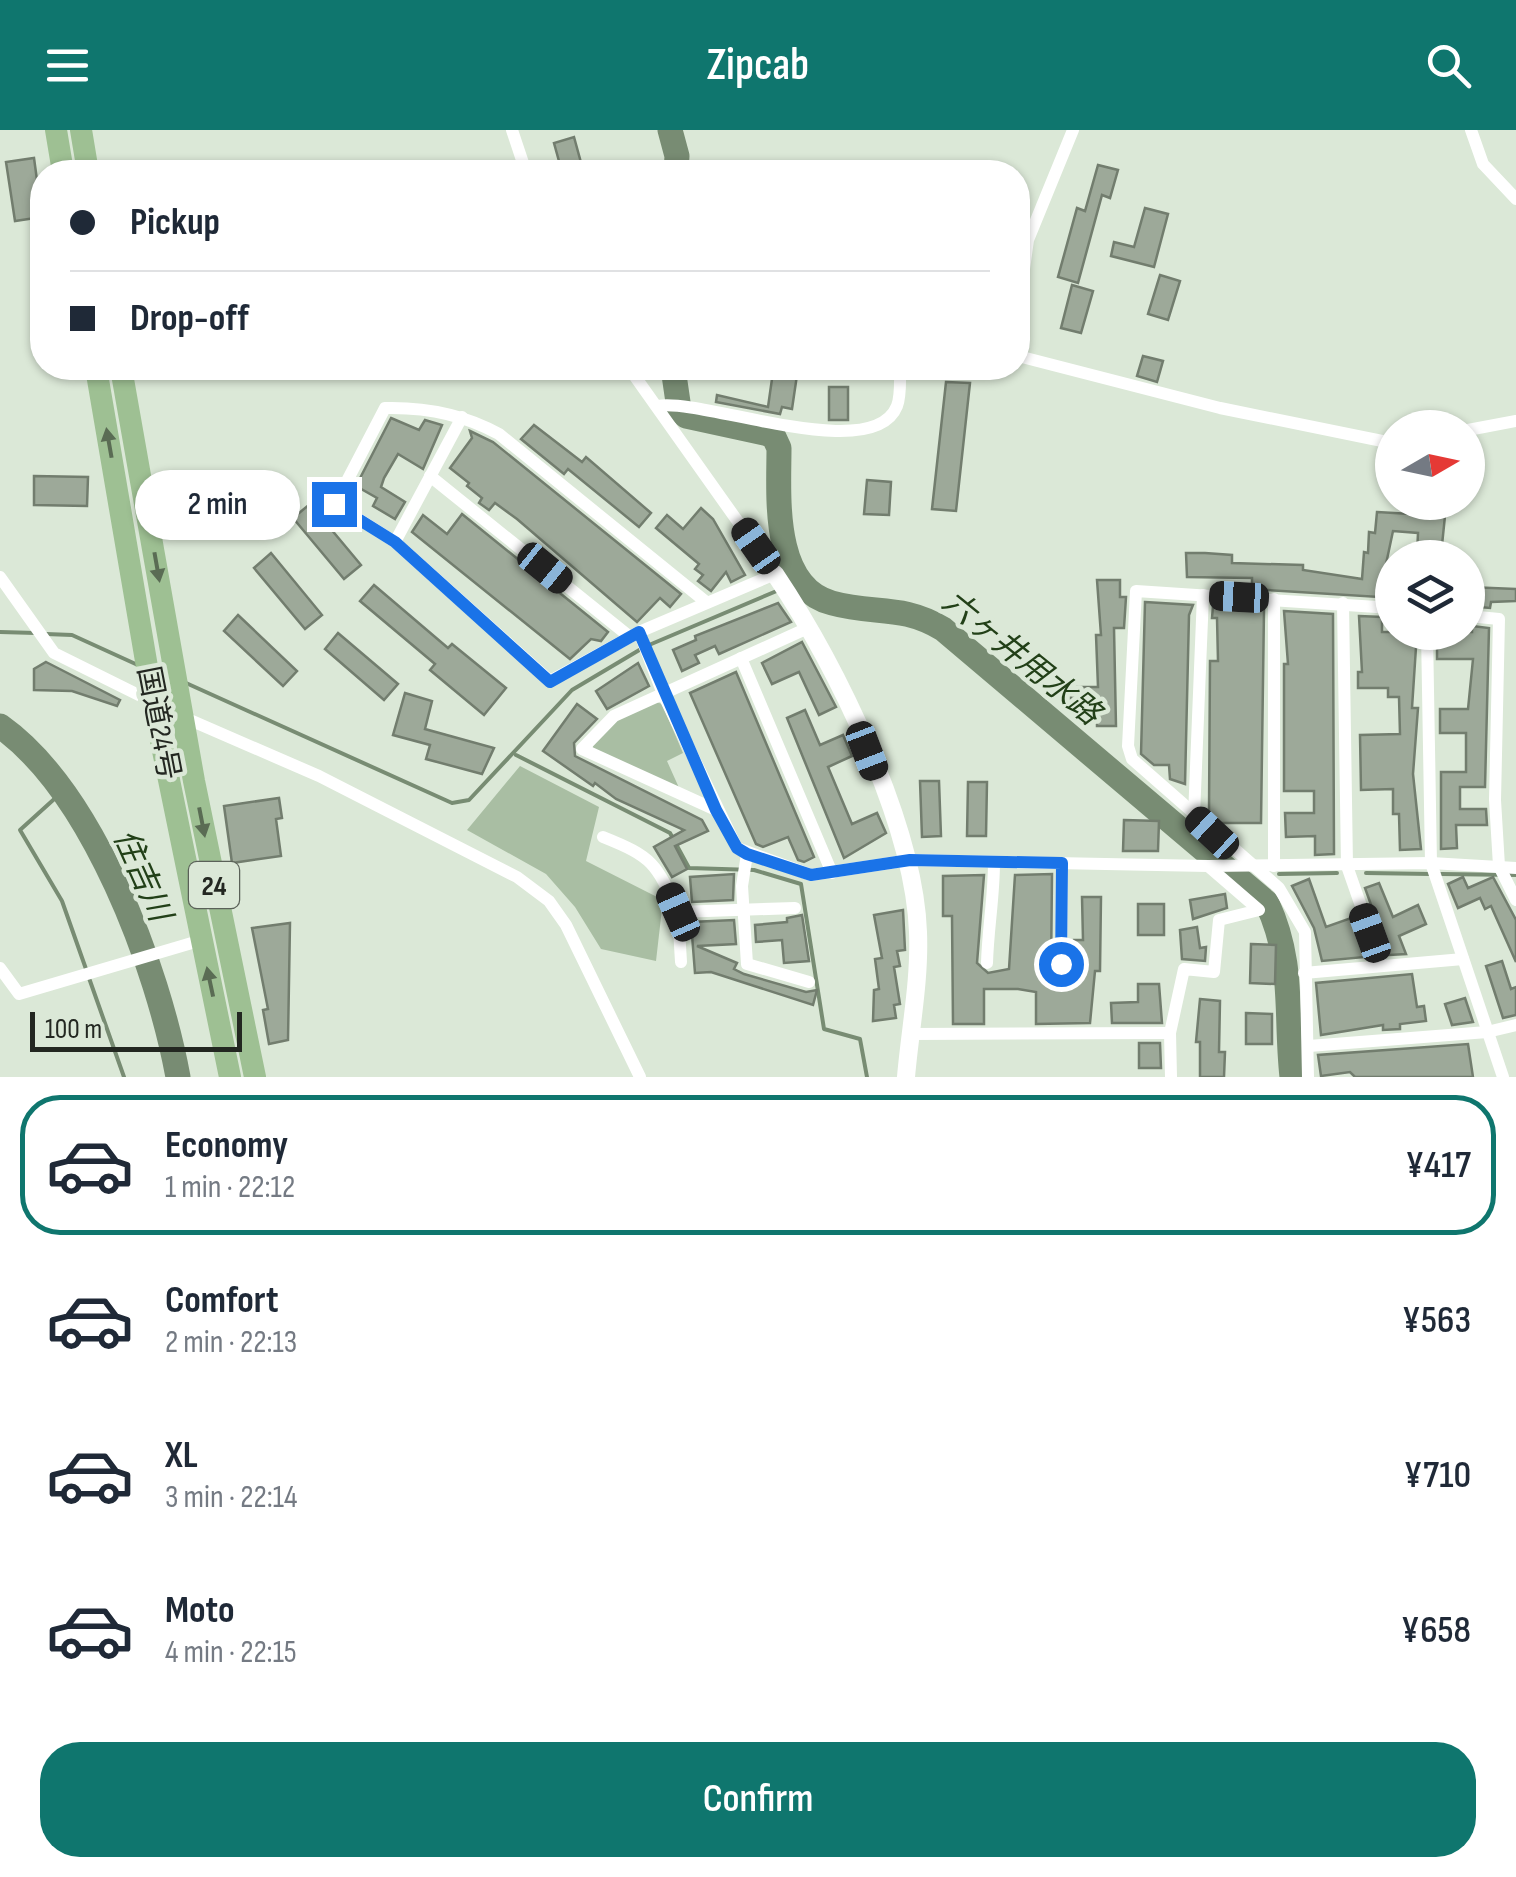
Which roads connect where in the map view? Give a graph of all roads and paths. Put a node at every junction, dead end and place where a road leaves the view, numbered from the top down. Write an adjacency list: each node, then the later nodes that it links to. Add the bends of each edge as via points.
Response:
1 (56, 130): 6 (highway)
2 (81, 130): 7 (highway)
3 (512, 130): 8 (street)
4 (1073, 130): 10 (street)
5 (1471, 130): 9 (street, via 1483,164)
6 (61, 160)
7 (86, 160)
8 (522, 160)
9 (1516, 199)
10 (1030, 235)
11 (1030, 359): 20 (street)
12 (98, 380): 37 (highway, 国道24号 / 24, one-way to 12)
13 (122, 380): 39 (highway, 国道24号 / 24, one-way to 39)
14 (643, 380): 16 (street)
15 (899, 380): 16 (street, via 897,406 885,422 856,429 810,429)
16 (672, 404): 23 (street)
17 (462, 417): 21 (street); 22 (street, via 385,408 372,424 334,504); 27 (street, via 499,434)
18 (1516, 421): 19 (street)
19 (1485, 427)
20 (1375, 440)
21 (430, 476): 22 (street); 34 (street)
22 (395, 542): 34 (street, via 550,682)
23 (775, 574): 27 (street); 33 (main road)
24 (0, 577): 37 (street, via 54,653)
25 (1204, 595): 26 (street); 41 (street); 41 (street, via 1136,591 1128,746 1132,759)
26 (1274, 599): 28 (street); 50 (street)
27 (706, 602): 34 (street)
28 (1342, 603): 29 (street); 51 (street)
29 (1375, 606)
30 (1485, 617): 31 (street)
31 (1499, 618): 32 (street); 52 (street)
32 (1516, 619)
33 (810, 627): 36 (street); 43 (main road)
34 (637, 637): 38 (street)
35 (1427, 650): 46 (street)
36 (741, 658): 38 (street); 54 (street)
37 (152, 693): 39 (street); 59 (highway, 国道24号 / 24)
38 (663, 694): 40 (street); 40 (street, via 614,716 582,749)
39 (182, 717): 74 (highway, 国道24号 / 24, one-way to 74); 75 (street, via 337,785 517,877 549,901)
40 (716, 810): 47 (street)
41 (1194, 816): 48 (street)
42 (603, 837): 58 (street, via 644,854)
43 (910, 860): 44 (street); 54 (street); 71 (main road, via 918,935)
44 (994, 862): 45 (street); 62 (street)
45 (1062, 863): 49 (street); 63 (street)
46 (1431, 863): 51 (street); 52 (street); 60 (street)
47 (745, 864): 54 (street); 57 (street)
48 (1249, 865): 49 (street); 50 (street); 66 (street, via 1279,888 1296,915 1304,932)
49 (1208, 866): 70 (street, via 1260,910 1219,920 1214,972 1184,969)
50 (1274, 866): 51 (street)
51 (1346, 866): 64 (street)
52 (1499, 866): 53 (street); 55 (street)
53 (1516, 868)
54 (832, 873)
55 (1516, 900)
56 (794, 908): 57 (street)
57 (744, 910): 58 (street); 67 (street, via 748,964)
58 (678, 912): 61 (street)
59 (202, 940): 65 (street, via 19,994); 73 (highway, 国道24号 / 24, one-way to 59)
60 (1462, 959): 64 (street); 69 (street)
61 (682, 962)
62 (988, 962)
63 (1061, 964)
64 (1382, 966): 66 (street)
65 (0, 968)
66 (1304, 973): 72 (street)
67 (809, 982)
68 (1516, 1025): 69 (street)
69 (1487, 1032): 72 (street); 79 (street)
70 (1170, 1033): 71 (street); 77 (street)
71 (910, 1034): 76 (main road)
72 (1309, 1046): 78 (street)
73 (230, 1077)
74 (255, 1077)
75 (640, 1077)
76 (906, 1077)
77 (1172, 1077)
78 (1308, 1077)
79 (1504, 1077)

